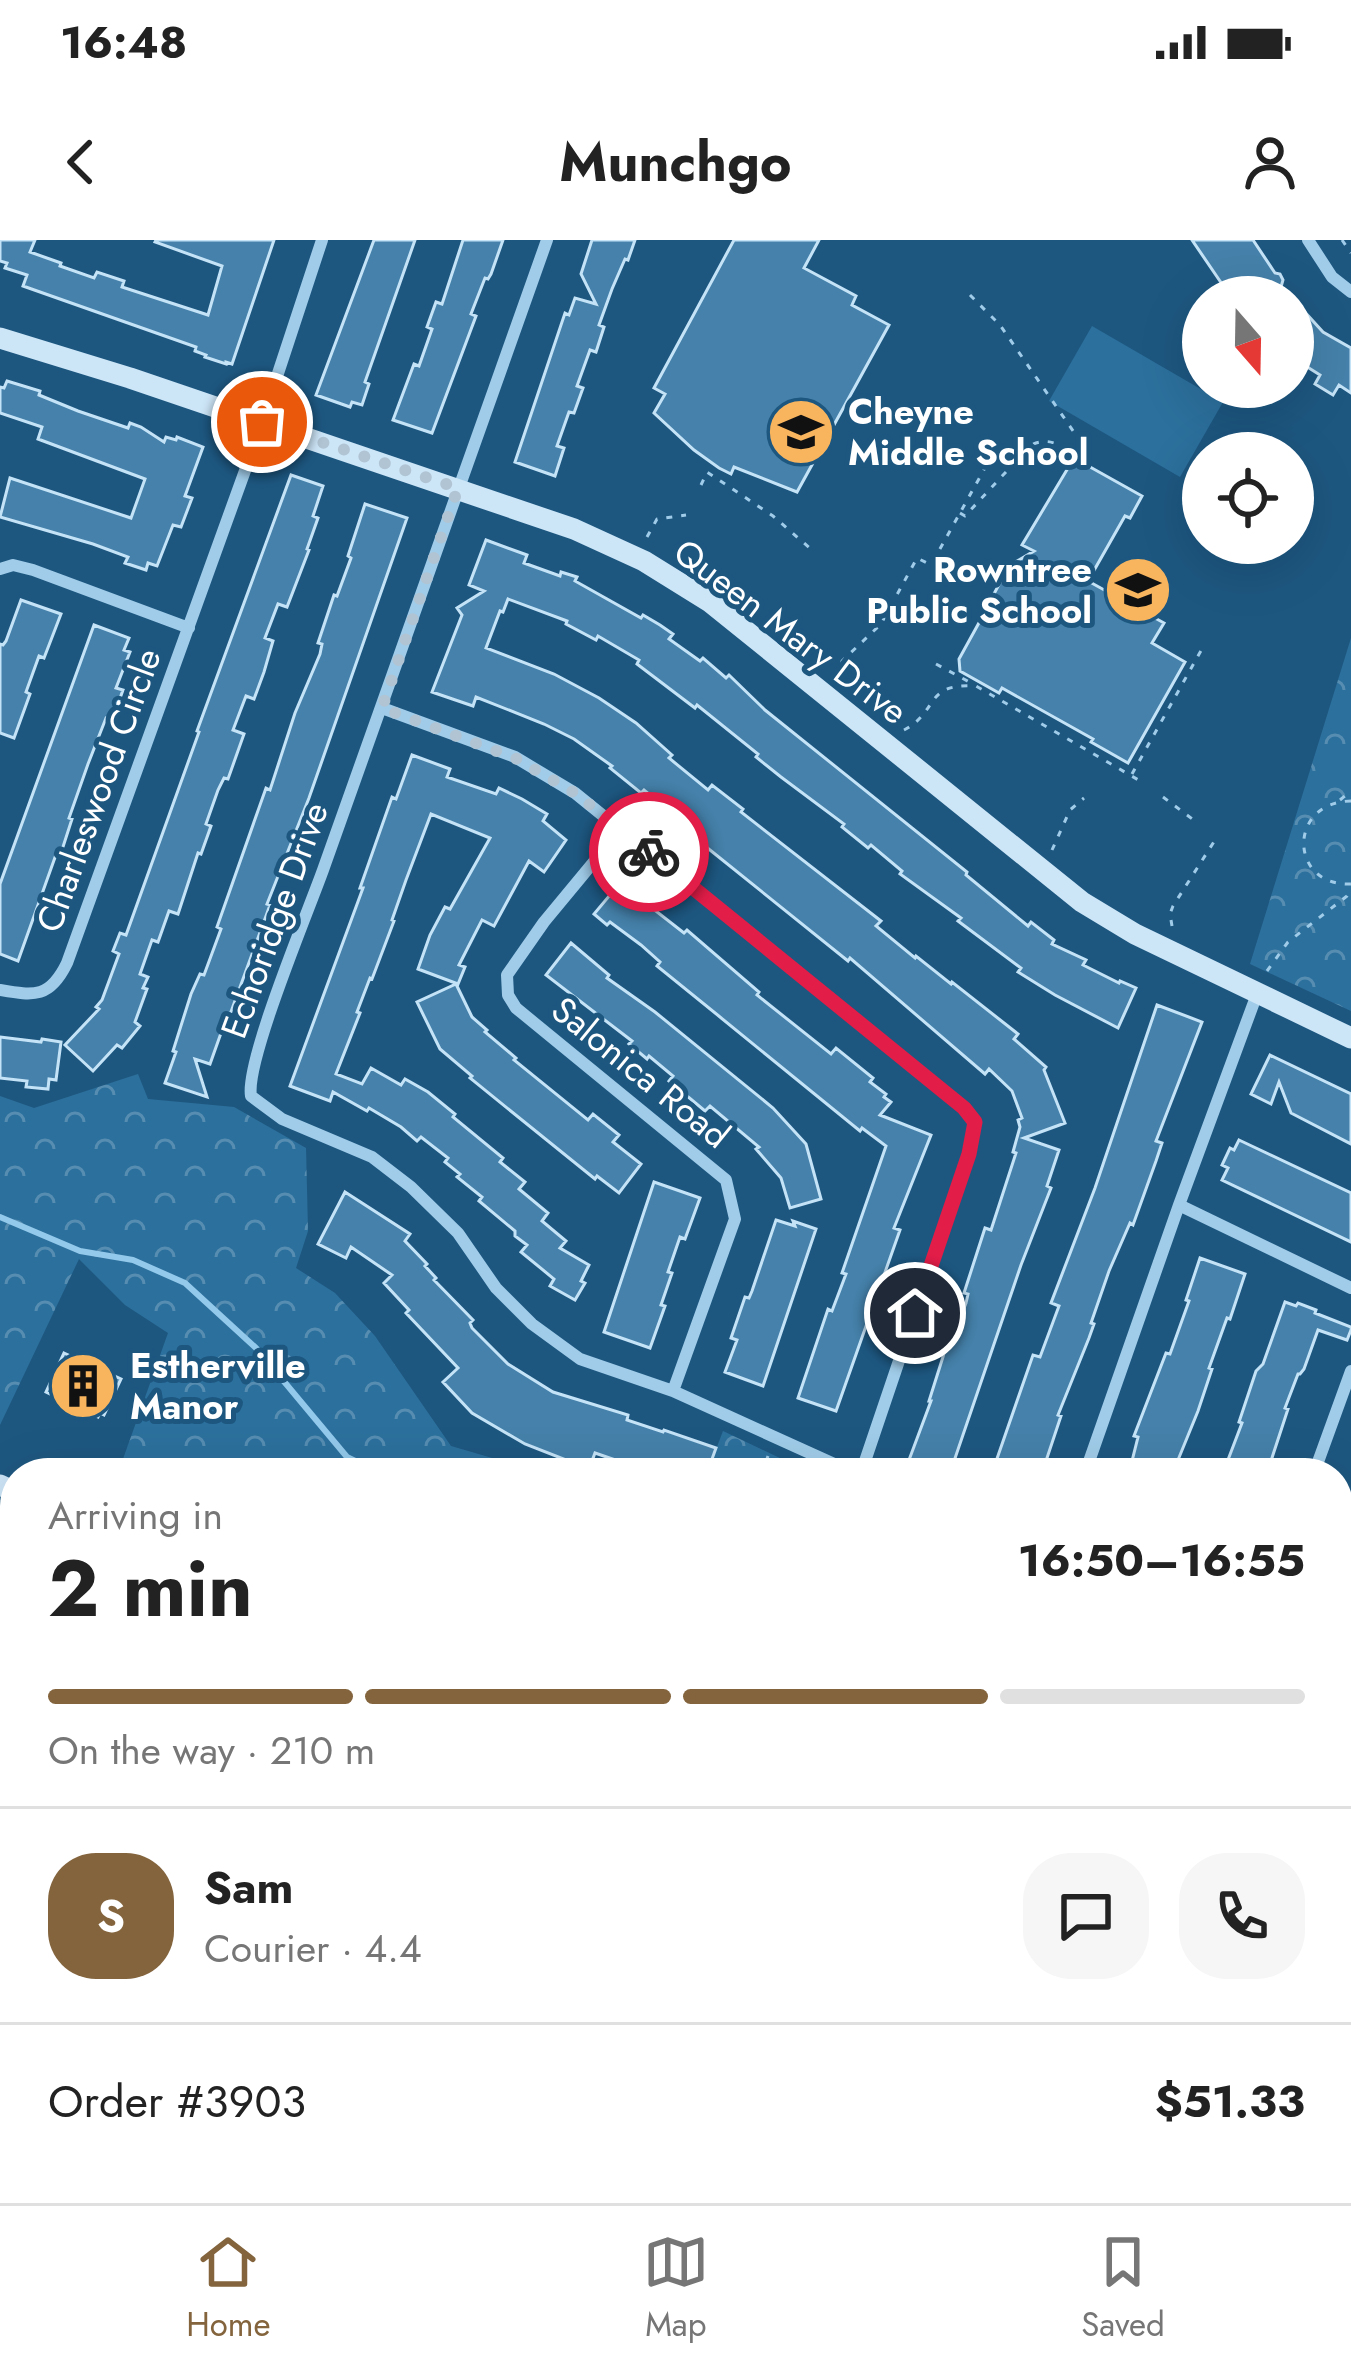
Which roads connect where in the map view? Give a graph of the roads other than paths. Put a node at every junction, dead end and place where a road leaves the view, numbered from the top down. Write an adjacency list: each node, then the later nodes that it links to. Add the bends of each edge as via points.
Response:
1 (322, 240): 6 (street, Charleswood Circle)
2 (547, 240): 7 (street, Echoridge Drive)
3 (1308, 240): 4 (street)
4 (1351, 292)
5 (0, 338): 6 (street, Queen Mary Drive)
6 (262, 422): 7 (street, Queen Mary Drive); 9 (street, Charleswood Circle)
7 (458, 488): 10 (street, Echoridge Drive); 12 (street, Queen Mary Drive, via 588,534 686,586 1082,902 1135,934)
8 (0, 569): 9 (street, Charleswood Circle, via 33,571)
9 (189, 628): 13 (street, Charleswood Circle, via 58,982 39,992)
10 (382, 708): 11 (street, via 515,758); 18 (street, Echoridge Drive, via 270,1017 251,1096 282,1119 372,1157 411,1187 458,1233 496,1288 580,1359)
11 (621, 829): 18 (street, Salonica Road, via 507,975 508,995 726,1180 735,1219); 20 (street, via 975,1122)
12 (1262, 983): 14 (street, Queen Mary Drive); 15 (street)
13 (0, 990)
14 (1351, 1038)
15 (1179, 1204): 16 (street); 21 (street)
16 (1351, 1288)
17 (1351, 1371): 22 (street)
18 (674, 1391): 19 (street, Echoridge Drive)
19 (824, 1458)
20 (863, 1458)
21 (1090, 1458)
22 (1319, 1458)

